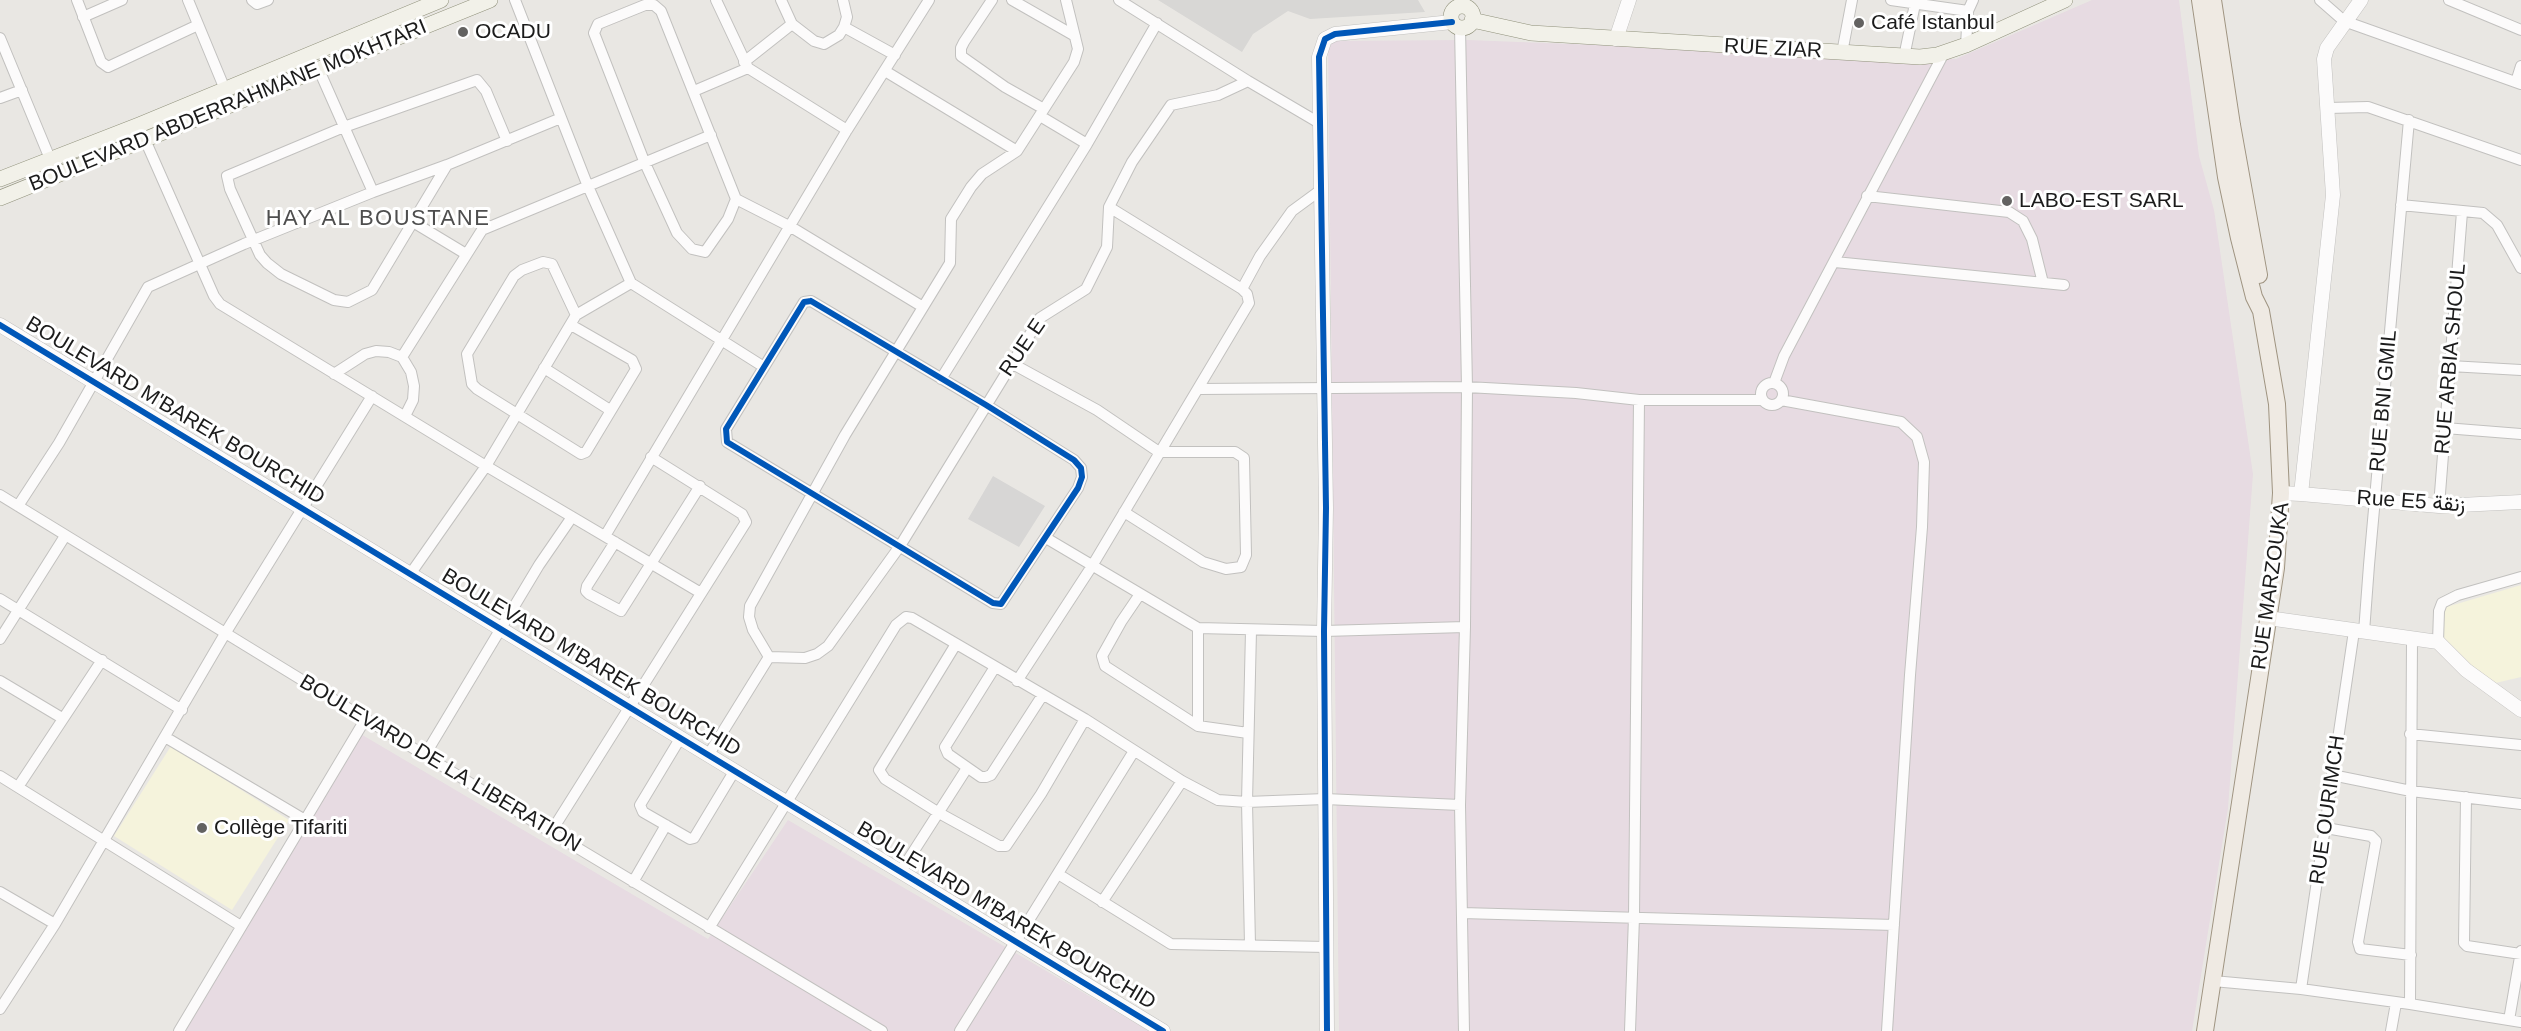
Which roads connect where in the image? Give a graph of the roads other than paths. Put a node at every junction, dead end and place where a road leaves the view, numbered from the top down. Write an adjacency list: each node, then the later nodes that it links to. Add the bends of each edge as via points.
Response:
1 (77, 0): 30 (street)
2 (122, 0): 30 (street)
3 (188, 0): 34 (street)
4 (252, 0): 5 (street, via 257,4)
5 (268, 0)
6 (441, 0): 51 (main road, BOULEVARD ABDERRAHMANE MOKHTARI)
7 (490, 0): 47 (main road, BOULEVARD ABDERRAHMANE MOKHTARI)
8 (515, 0): 58 (street)
9 (716, 0): 45 (street)
10 (782, 0): 33 (street)
11 (843, 0): 35 (street, via 847,17)
12 (929, 0): 43 (street)
13 (992, 0): 57 (street, via 964,42 962,56)
14 (1012, 0): 37 (street)
15 (1066, 0): 37 (street)
16 (1119, 0): 32 (street)
17 (1629, 0): 39 (street)
18 (1852, 0): 41 (street)
19 (1891, 0): 27 (street)
20 (1973, 0): 28 (street)
21 (2065, 0): 40 (main road, RUE ZIAR)
22 (2200, 0): 67 (main road)
23 (2213, 0): 67 (main road, via 2232,125)
24 (2320, 0): 31 (street)
25 (2361, 0): 31 (street)
26 (2449, 0): 36 (street)
27 (1910, 2): 28 (street); 44 (street)
28 (1968, 11): 40 (street)
29 (1458, 16): 39 (main road, RUE ZIAR, via 1531,33); 60 (street, via 1328,37 1319,57); 111 (street)
30 (83, 17): 34 (street, via 104,66 113,66)
31 (2344, 21): 50 (street); 56 (street, RUE MARZOUKA, via 2327,48 2324,66)
32 (1157, 23): 49 (street); 66 (street)
33 (792, 24): 35 (street, via 824,44); 45 (street)
34 (198, 25): 51 (street)
35 (844, 27): 43 (street)
36 (2521, 30)
37 (1076, 36): 57 (street, via 1078,53)
38 (0, 38): 52 (street)
39 (1616, 39): 41 (main road, RUE ZIAR)
40 (1966, 45): 42 (main road, RUE ZIAR)
41 (1842, 53): 44 (main road, RUE ZIAR)
42 (1944, 53): 44 (main road, RUE ZIAR); 78 (street)
43 (895, 55): 48 (street)
44 (1904, 57)
45 (746, 65): 53 (street); 62 (street)
46 (2521, 66): 50 (street)
47 (319, 70): 55 (main road, BOULEVARD ABDERRAHMANE MOKHTARI); 61 (street)
48 (885, 71): 62 (street); 68 (street)
49 (1248, 81): 60 (street); 82 (street, RUE E, via 1218,95 1171,105 1132,162)
50 (2518, 83)
51 (225, 89): 55 (street); 63 (main road, BOULEVARD ABDERRAHMANE MOKHTARI)
52 (22, 90): 54 (street); 69 (street)
53 (694, 91): 64 (street); 71 (street, via 656,6 645,5 595,27 596,43)
54 (0, 98)
55 (231, 104): 63 (main road, BOULEVARD ABDERRAHMANE MOKHTARI)
56 (2328, 108): 59 (street, via 2368,107); 130 (street, RUE MARZOUKA, via 2334,184)
57 (1042, 113): 66 (street); 68 (street)
58 (561, 118): 65 (street); 75 (street)
59 (2409, 120): 70 (street); 81 (street, RUE BNI GMIL)
60 (1321, 124): 76 (street)
61 (344, 127): 65 (street, via 477,80 486,91); 77 (street); 86 (street, via 227,176)
62 (847, 130): 85 (street)
63 (142, 132): 69 (main road, BOULEVARD ABDERRAHMANE MOKHTARI); 73 (main road, BOULEVARD ABDERRAHMANE MOKHTARI); 88 (street)
64 (711, 135): 71 (street); 80 (street)
65 (507, 141): 72 (street)
66 (1087, 144): 108 (street)
67 (2228, 148): 96 (main road, via 2263,295); 96 (main road, via 2226,177 2254,297)
68 (1017, 152): 95 (street, via 982,174 953,215 950,263)
69 (50, 158): 73 (street); 74 (main road, BOULEVARD ABDERRAHMANE MOKHTARI)
70 (2520, 158)
71 (644, 161): 75 (street); 80 (street, via 677,233 698,252 709,249)
72 (447, 165): 77 (street); 84 (street)
73 (56, 175): 79 (main road, BOULEVARD ABDERRAHMANE MOKHTARI)
74 (0, 179)
75 (587, 184): 87 (street, via 482,230); 91 (street)
76 (1322, 189): 94 (street, via 1292,212); 113 (street)
77 (373, 192): 86 (street)
78 (1867, 195): 89 (street); 92 (street, via 2009,212 2023,221 2032,239)
79 (0, 198)
80 (736, 199): 85 (street)
81 (2401, 205): 83 (street); 132 (street, RUE BNI GMIL)
82 (1109, 207): 94 (street); 102 (street, RUE E, via 1107,247 1086,289 1040,318)
83 (2462, 212): 90 (street, via 2483,213 2491,218); 103 (street, RUE ARBIA SHOUL)
84 (413, 222): 86 (street, via 372,290 348,302 334,300 281,274 260,255); 87 (street)
85 (791, 227): 95 (street); 99 (street)
86 (254, 240): 88 (street)
87 (466, 254): 101 (street)
88 (200, 262): 107 (street, via 220,304); 109 (street, via 148,287)
89 (1835, 262): 92 (street); 110 (street, via 1784,356)
90 (2521, 268)
91 (632, 283): 97 (street); 99 (street)
92 (2043, 283): 93 (street)
93 (2064, 285)
94 (1242, 289): 112 (street, via 1249,300 1248,308)
95 (923, 307): 100 (street)
96 (2261, 311): 128 (main road, via 2277,404)
97 (573, 320): 105 (street); 119 (street, via 635,364 636,369); 120 (street, via 552,264 543,261 514,276 468,350 472,384)
98 (0, 325): 109 (street, BOULEVARD M'BAREK BOURCHID)
99 (721, 341): 104 (street); 125 (street)
100 (896, 350): 104 (street, via 808,301); 108 (street); 129 (street)
101 (402, 357): 107 (street, via 376,351); 121 (street, via 414,386 414,400)
102 (1011, 363): 118 (street, RUE E); 124 (street, via 1096,410)
103 (2450, 366): 106 (street); 122 (street, RUE ARBIA SHOUL)
104 (764, 367): 129 (street, via 726,429 725,437 729,445)
105 (544, 368): 119 (street); 120 (street)
106 (2521, 370)
107 (334, 374): 114 (street)
108 (941, 380): 118 (street)
109 (94, 381): 134 (street); 136 (street, BOULEVARD M'BAREK BOURCHID)
110 (1774, 383): 116 (street, via 1763,388); 117 (street, via 1783,391)
111 (1467, 387): 113 (street); 115 (street); 154 (street)
112 (1199, 389): 113 (street); 124 (street)
113 (1323, 389): 157 (street)
114 (372, 396): 121 (street); 136 (street)
115 (1639, 400): 116 (street); 210 (street)
116 (1763, 400): 117 (street, via 1770,405)
117 (1781, 400): 212 (street, via 1895,419 1912,431 1921,447 1922,527)
118 (986, 405): 141 (street, via 1081,468 1078,488); 143 (street, RUE E)
119 (610, 410): 120 (street, via 586,452 581,454)
120 (517, 414): 126 (street)
121 (405, 416): 126 (street)
122 (2445, 428): 123 (street); 135 (street, RUE ARBIA SHOUL)
123 (2521, 434)
124 (1159, 452): 137 (street); 137 (street, via 1235,452 1243,456 1244,564 1226,569 1203,562)
125 (651, 457): 127 (street); 140 (street)
126 (486, 466): 138 (street); 146 (street)
127 (700, 486): 144 (street); 148 (street, via 746,520)
128 (2280, 493): 130 (street, RUE MARZOUKA); 152 (main road, RUE MARZOUKA, via 2276,568)
129 (813, 494): 143 (street); 164 (street, via 750,606 753,630)
130 (2301, 494): 132 (street, Rue E5 زنقة)
131 (0, 495): 134 (street, BOULEVARD DE LA LIBERATION)
132 (2375, 500): 135 (street, Rue E5 زنقة); 158 (street, RUE BNI GMIL)
133 (2521, 502): 135 (street, Rue E5 زنقة)
134 (18, 506): 139 (street, BOULEVARD DE LA LIBERATION)
135 (2439, 506)
136 (304, 509): 146 (street, BOULEVARD M'BAREK BOURCHID); 159 (street)
137 (1124, 512): 145 (street)
138 (572, 517): 140 (street); 153 (street)
139 (65, 536): 151 (street); 159 (street, BOULEVARD DE LA LIBERATION)
140 (605, 536): 142 (street)
141 (1046, 538): 143 (street, via 999,604); 145 (street)
142 (615, 542): 144 (street); 144 (street, via 587,586 589,594 623,610)
143 (900, 546): 164 (street, RUE E, via 828,646 805,658)
144 (651, 564): 148 (street)
145 (1092, 566): 149 (street); 168 (street)
146 (411, 573): 153 (street, BOULEVARD M'BAREK BOURCHID)
147 (2521, 577): 162 (street, via 2442,603)
148 (701, 593): 170 (street)
149 (1140, 594): 155 (street); 176 (street, via 1102,656 1104,664)
150 (0, 599): 151 (street)
151 (19, 610): 160 (street); 165 (street)
152 (2268, 618): 158 (street); 220 (main road, RUE MARZOUKA)
153 (501, 627): 170 (street, BOULEVARD M'BAREK BOURCHID); 184 (street)
154 (1465, 627): 157 (street); 197 (street)
155 (1198, 628): 156 (street); 176 (street)
156 (1251, 631): 157 (street); 177 (street)
157 (1324, 631): 193 (street)
158 (2359, 631): 161 (street); 187 (street, RUE OURIMCH)
159 (226, 632): 171 (street); 174 (street, BOULEVARD DE LA LIBERATION)
160 (0, 639)
161 (2412, 639): 162 (street); 178 (street)
162 (2438, 642): 172 (street, via 2474,676)
163 (956, 644): 166 (street); 194 (street, via 912,618 900,619); 198 (street, via 879,771)
164 (769, 657): 183 (street)
165 (102, 660): 171 (street); 173 (street)
166 (995, 667): 168 (street); 185 (street, via 945,747)
167 (0, 681): 173 (street)
168 (1017, 681): 169 (street)
169 (1042, 696): 175 (street); 185 (street, via 991,775 984,778)
170 (629, 706): 180 (street, BOULEVARD M'BAREK BOURCHID); 202 (street)
171 (182, 710): 179 (street)
172 (2521, 710)
173 (62, 718): 190 (street)
174 (366, 718): 184 (street, BOULEVARD DE LA LIBERATION); 199 (street)
175 (1084, 719): 182 (street); 198 (street, via 1006,846 999,846)
176 (1198, 726): 177 (street)
177 (1248, 733): 195 (street)
178 (2410, 734): 181 (street); 191 (street)
179 (165, 737): 199 (street); 203 (street)
180 (681, 737): 183 (street, BOULEVARD M'BAREK BOURCHID); 200 (street, via 640,804 643,812)
181 (2521, 745)
182 (1134, 751): 189 (street); 205 (street)
183 (709, 754): 186 (street, BOULEVARD M'BAREK BOURCHID)
184 (425, 755): 202 (street, BOULEVARD DE LA LIBERATION)
185 (967, 768): 198 (street)
186 (735, 770): 194 (street, BOULEVARD M'BAREK BOURCHID); 200 (street, via 694,838)
187 (2332, 775): 191 (street); 201 (street, RUE OURIMCH)
188 (0, 776): 190 (street)
189 (1182, 781): 195 (street, via 1222,801); 208 (street)
190 (18, 788): 203 (street)
191 (2411, 791): 192 (street); 219 (street)
192 (2466, 797): 196 (street); 218 (street, via 2464,943)
193 (1325, 799): 195 (street); 197 (street); 217 (street)
194 (786, 802): 204 (street, BOULEVARD M'BAREK BOURCHID); 214 (street)
195 (1247, 802): 216 (street)
196 (2521, 804)
197 (1460, 805): 209 (street)
198 (939, 813): 204 (street)
199 (305, 820): 213 (street)
200 (666, 825): 206 (street)
201 (2326, 828): 219 (street, via 2370,836 2376,841 2358,942 2360,949); 221 (street, RUE OURIMCH)
202 (551, 832): 206 (street, BOULEVARD DE LA LIBERATION)
203 (104, 841): 211 (street); 213 (street)
204 (901, 871): 215 (street, BOULEVARD M'BAREK BOURCHID)
205 (1058, 874): 208 (street); 215 (street)
206 (633, 882): 214 (street, BOULEVARD DE LA LIBERATION)
207 (0, 892): 211 (street)
208 (1102, 902): 216 (street, via 1171,944)
209 (1462, 913): 210 (street); 232 (street)
210 (1634, 917): 212 (street); 233 (street)
211 (55, 924): 224 (street)
212 (1894, 925): 234 (street)
213 (241, 926): 227 (street)
214 (709, 928): 228 (street, BOULEVARD DE LA LIBERATION)
215 (1015, 941): 229 (street); 230 (street, BOULEVARD M'BAREK BOURCHID)
216 (1250, 945): 217 (street)
217 (1326, 947): 231 (street)
218 (2521, 953): 225 (street)
219 (2411, 955): 223 (street)
220 (2213, 981): 221 (street); 235 (main road, RUE MARZOUKA)
221 (2301, 989): 222 (street)
222 (2396, 1003): 223 (street); 236 (street)
223 (2410, 1004): 225 (street)
224 (0, 1008)
225 (2509, 1020): 226 (street)
226 (2521, 1022)
227 (178, 1031)
228 (882, 1031)
229 (960, 1031)
230 (1163, 1031)
231 (1327, 1031)
232 (1464, 1031)
233 (1630, 1031)
234 (1887, 1031)
235 (2205, 1031)
236 (2391, 1031)

